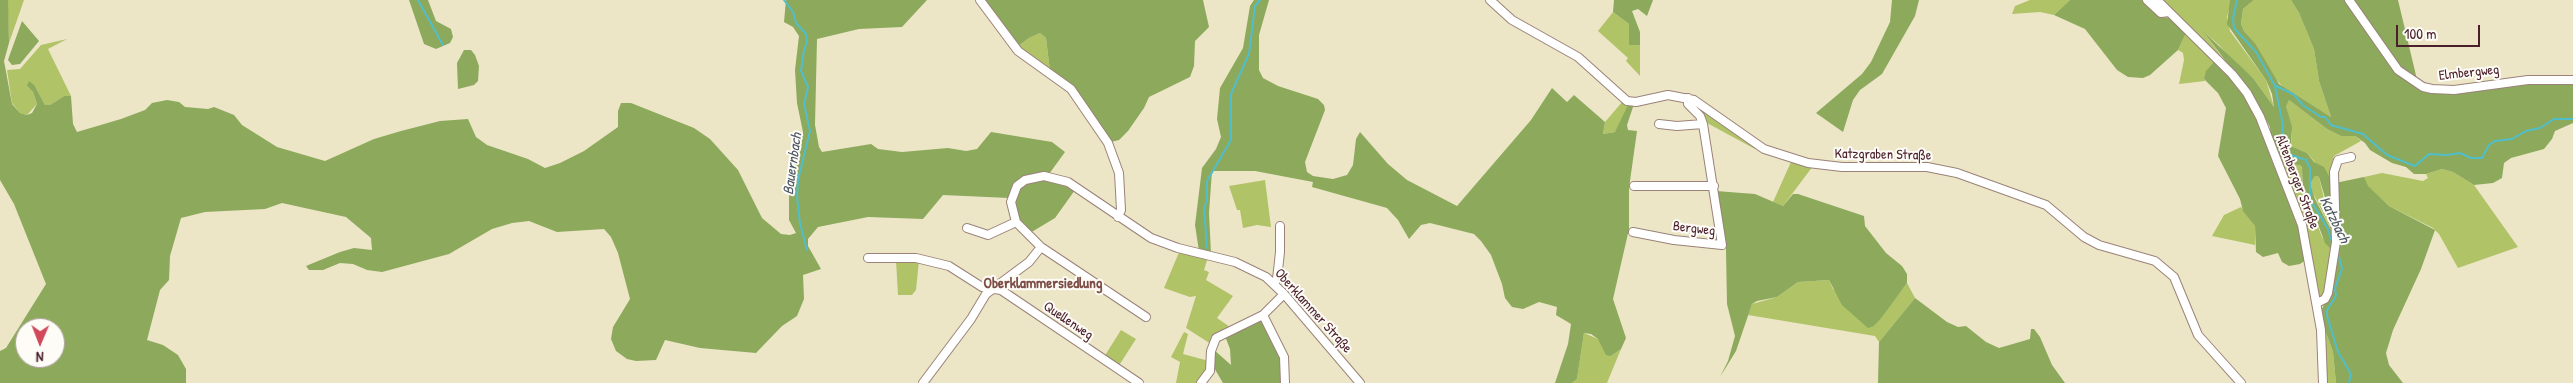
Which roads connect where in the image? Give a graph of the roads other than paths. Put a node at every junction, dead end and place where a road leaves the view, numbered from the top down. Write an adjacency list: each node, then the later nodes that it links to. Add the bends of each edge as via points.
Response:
1 (980, 0): 14 (street, via 1018,51 1071,89 1108,143 1119,173 1121,210)
2 (1490, 0): 8 (street, Katzgraben Straße, via 1512,20 1578,57 1627,101 1668,95)
3 (2147, 0): 6 (street, via 2161,13)
4 (2157, 0): 6 (street, Altenberger Straße)
5 (2349, 0): 7 (street, Elmbergweg, via 2398,70 2422,87 2454,90 2528,80)
6 (2169, 12): 24 (street, Altenberger Straße, via 2232,74 2254,106 2302,225)
7 (2573, 80)
8 (1688, 98): 10 (street, Bergweg, via 1688,104); 32 (street, Katzgraben Straße, via 1707,107 1757,145 1781,157 1830,166 1944,169 2046,205 2099,246 2155,261 2174,277 2198,335)
9 (1659, 124): 10 (street)
10 (1703, 124): 13 (street, Bergweg)
11 (2351, 157): 24 (street, via 2338,160 2334,172 2334,248 2328,293)
12 (1634, 186): 13 (street)
13 (1714, 186): 18 (street, Bergweg, via 1722,245)
14 (1118, 218): 15 (street, Oberklammer Straße, via 1068,182 1044,176 1025,180 1017,186 1011,202); 21 (street, Oberklammer Straße, via 1151,238 1247,266)
15 (1016, 222): 17 (street, via 988,236); 19 (street)
16 (1280, 226): 21 (street, via 1280,252)
17 (967, 228)
18 (1633, 232)
19 (1041, 247): 22 (street, via 1029,262); 26 (street)
20 (868, 258): 22 (street, Quellenweg, via 927,260 949,266 982,287)
21 (1274, 283): 23 (street, Oberklammer Straße)
22 (991, 289): 27 (street); 28 (street, Quellenweg, via 1002,290)
23 (1284, 294): 25 (street); 31 (street, Oberklammer Straße)
24 (2317, 302): 33 (street, Altenberger Straße, via 2323,348)
25 (1263, 315): 29 (street, via 1216,338 1211,350 1210,371); 30 (street, via 1284,358)
26 (1146, 317)
27 (923, 383)
28 (1139, 383)
29 (1201, 383)
30 (1285, 383)
31 (1360, 383)
32 (2241, 383)
33 (2323, 383)

